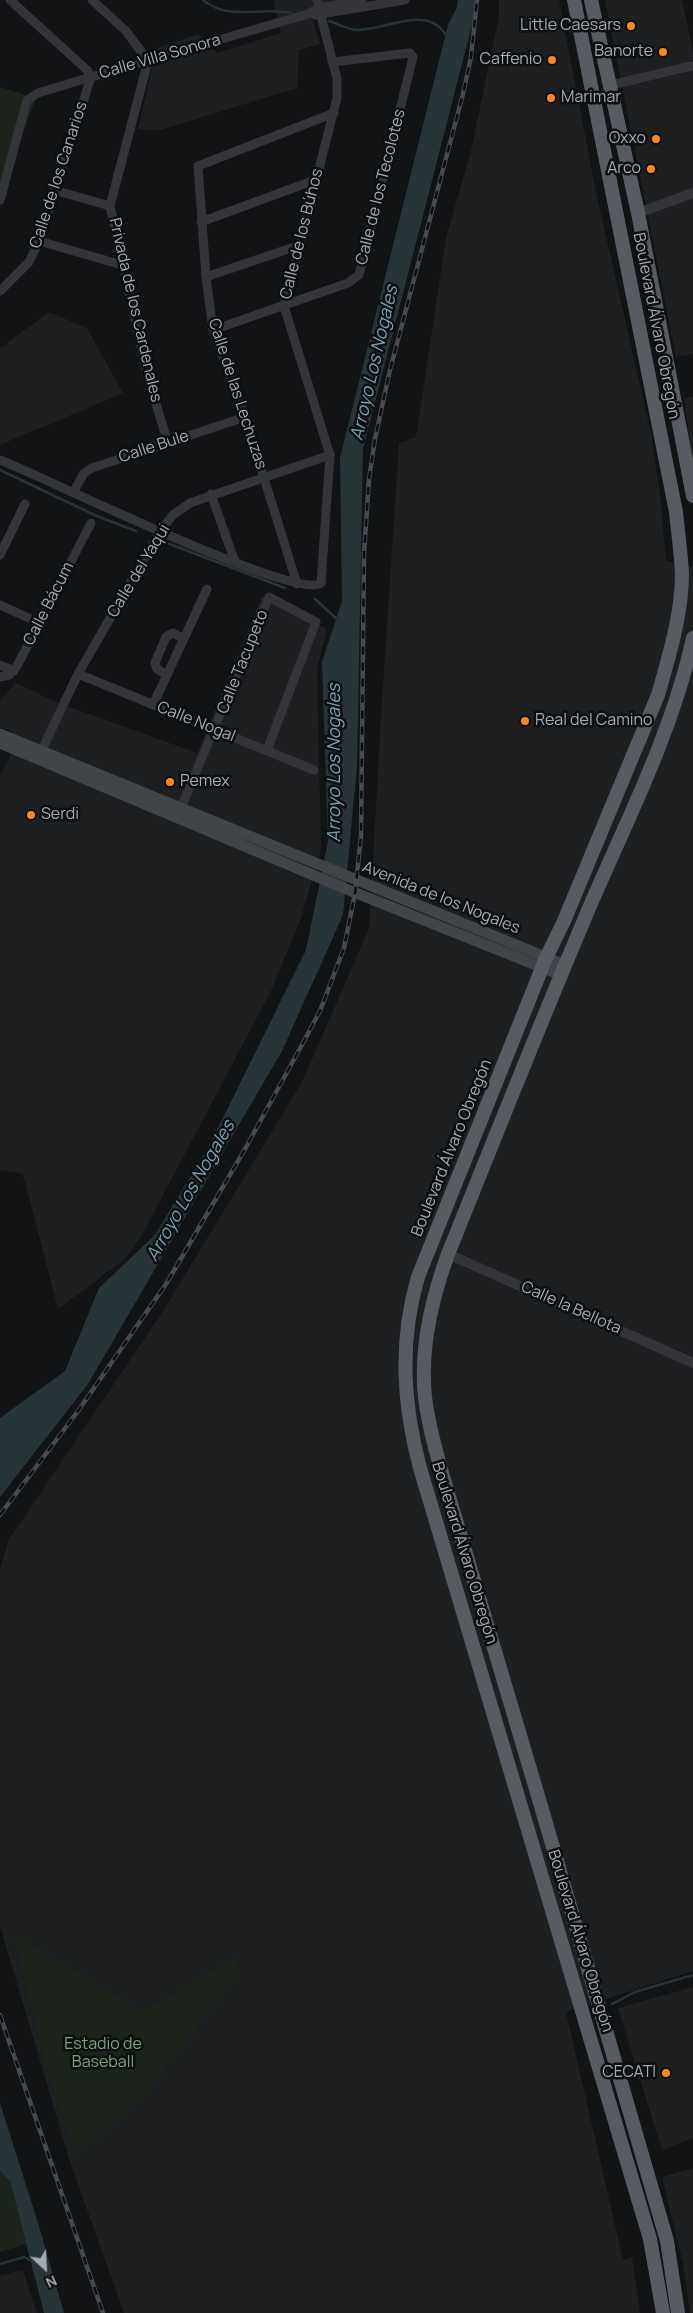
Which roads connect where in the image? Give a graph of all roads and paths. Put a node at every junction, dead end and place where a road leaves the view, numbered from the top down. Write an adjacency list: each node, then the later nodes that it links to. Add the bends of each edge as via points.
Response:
1 (10, 0): 11 (street, Calle Villa Sonora)
2 (92, 0): 8 (street, via 126,31)
3 (362, 0): 7 (street, Calle Villa Sonora)
4 (405, 0): 7 (street, Calle Villa Sonora)
5 (574, 0): 61 (highway, Boulevard Álvaro Obregón, via 676,512 682,575 675,628 658,695 568,913)
6 (591, 0): 12 (highway, Boulevard Álvaro Obregón)
7 (319, 8): 8 (street, Calle Villa Sonora); 9 (street, Calle de los Búhos)
8 (148, 61): 11 (street, Calle Villa Sonora); 18 (street, Privada de los Cardenales)
9 (332, 62): 13 (street, Calle de los Búhos, via 338,88); 26 (street, Calle de los Tecolotes, via 410,53 414,59 359,275 348,283)
10 (691, 66): 12 (street)
11 (91, 77): 15 (street, Calle de los Canarios); 17 (street, via 38,93 27,100)
12 (611, 85): 19 (highway, Boulevard Álvaro Obregón)
13 (334, 113): 14 (street, Calle de los Búhos); 20 (street, Calle de las Lechuzas, via 198,166)
14 (316, 180): 20 (street); 22 (street, Calle de los Búhos)
15 (54, 190): 18 (street); 21 (street, Calle de los Canarios)
16 (693, 193): 19 (street)
17 (0, 200)
18 (110, 206): 23 (street, Privada de los Cardenales)
19 (638, 213): 35 (highway, Boulevard Álvaro Obregón)
20 (201, 222): 24 (street, Calle de las Lechuzas)
21 (39, 241): 23 (street); 25 (street, Calle de los Canarios, via 29,262)
22 (300, 245): 24 (street); 26 (street, Calle de los Búhos)
23 (122, 265): 29 (street, Privada de los Cardenales, via 148,378)
24 (206, 277): 27 (street, Calle de las Lechuzas)
25 (0, 291)
26 (284, 306): 27 (street, Calle de los Tecolotes); 30 (street, Calle de los Búhos)
27 (213, 330): 28 (street, Calle de las Lechuzas)
28 (245, 417): 29 (street, Calle Bule); 32 (street, Calle de las Lechuzas)
29 (168, 443): 33 (street, Calle Bule, via 87,470)
30 (330, 455): 32 (street, Calle del Yaqui); 41 (street, Calle de los Búhos, via 322,581 315,587)
31 (0, 460): 33 (street)
32 (264, 477): 34 (street, Calle del Yaqui); 41 (street, Calle de las Lechuzas)
33 (74, 491): 38 (street)
34 (211, 494): 38 (street, Calle del Yaqui, via 180,508); 40 (street)
35 (693, 496)
36 (25, 504): 39 (street)
37 (91, 523): 44 (street, Calle Bácum)
38 (160, 531): 40 (street); 49 (street, Calle del Yaqui)
39 (0, 555)
40 (235, 562): 41 (street)
41 (297, 584)
42 (206, 589): 46 (street)
43 (0, 604): 44 (street)
44 (40, 623): 48 (street, Calle Bácum)
45 (693, 638): 62 (highway, Boulevard Álvaro Obregón, via 680,689 660,744)
46 (184, 639): 50 (street); 50 (street, via 173,633 166,637 154,664)
47 (0, 665): 48 (street)
48 (14, 671): 51 (street)
49 (78, 674): 52 (street, Calle Nogal); 57 (street, Calle del Yaqui)
50 (167, 675): 52 (street)
51 (0, 677)
52 (153, 705): 53 (street, Calle Nogal)
53 (216, 729): 56 (street, Calle Nogal); 56 (street, Calle Tacupeto, via 269,597 316,622); 59 (street, Calle Tacupeto)
54 (0, 734): 57 (main road, Avenida de los Nogales)
55 (0, 743): 57 (main road, Avenida de los Nogales)
56 (267, 750): 58 (street, Calle Nogal)
57 (39, 754): 59 (main road, Avenida de los Nogales); 60 (main road, Avenida de los Nogales)
58 (314, 770)
59 (181, 808): 60 (main road, Avenida de los Nogales)
60 (318, 871): 61 (main road, Avenida de los Nogales)
61 (544, 963): 62 (main road, Avenida de los Nogales); 65 (highway, Boulevard Álvaro Obregón, via 418,1277 406,1325 405,1397 420,1468 650,2239)
62 (563, 970): 63 (highway, Boulevard Álvaro Obregón)
63 (448, 1254): 64 (street, Calle la Bellota); 66 (highway, Boulevard Álvaro Obregón, via 436,1293 424,1361 428,1420 667,2241)
64 (693, 1363)
65 (663, 2313)
66 (678, 2313)

